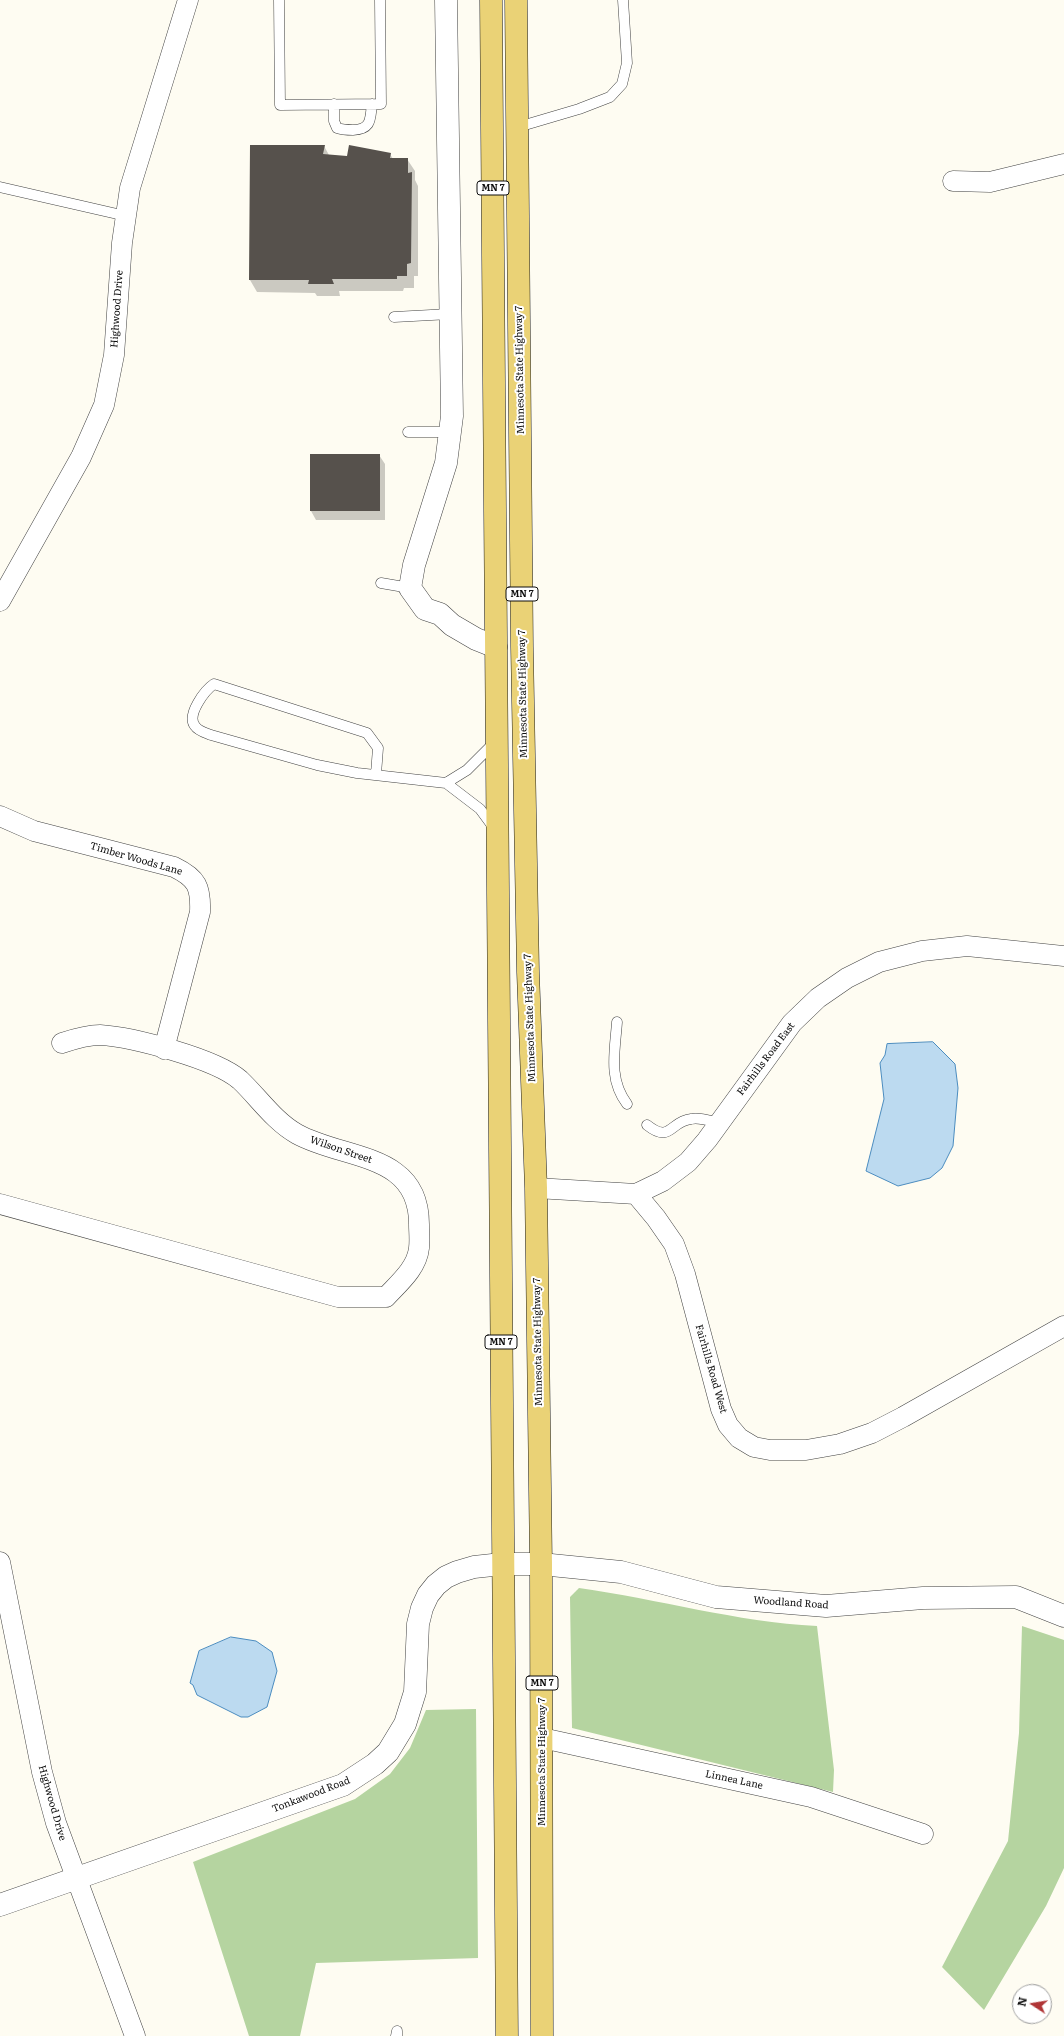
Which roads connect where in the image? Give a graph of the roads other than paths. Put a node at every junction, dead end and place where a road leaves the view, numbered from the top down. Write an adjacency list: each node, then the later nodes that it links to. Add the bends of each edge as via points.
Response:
1 (188, 0): 14 (street, Highwood Drive, via 130,188)
2 (279, 0): 8 (lane, via 280,105)
3 (380, 0): 9 (lane, via 381,104)
4 (446, 0): 15 (street)
5 (491, 0): 22 (main road, MN 7)
6 (516, 0): 10 (main road, Minnesota State Highway 7 / MN 7)
7 (623, 0): 10 (lane, via 627,63 622,84 610,97)
8 (334, 104): 9 (lane); 9 (lane, via 334,121 337,128 342,130 362,130 367,126)
9 (372, 104)
10 (518, 127): 35 (main road, Minnesota State Highway 7 / MN 7, via 528,972)
11 (1064, 164): 12 (street, via 990,182)
12 (953, 181)
13 (0, 187): 14 (lane)
14 (126, 216): 21 (street, Highwood Drive, via 114,355 104,405 81,457)
15 (450, 314): 16 (lane); 18 (street)
16 (394, 317)
17 (408, 432): 18 (lane)
18 (450, 432): 20 (street, via 446,463 414,565)
19 (381, 583): 20 (lane)
20 (410, 588): 22 (street, via 425,609 440,614 452,625)
21 (0, 601)
22 (496, 647): 23 (main road, MN 7)
23 (497, 740): 25 (lane, via 467,770); 27 (main road, MN 7)
24 (376, 774): 24 (lane, via 317,765 211,735 193,725 196,705 207,689 214,684 367,733 378,748); 25 (lane)
25 (446, 782): 27 (lane, via 480,809)
26 (0, 816): 31 (street, Timber Woods Lane, via 34,831 174,867 188,874 197,883 201,897 200,912)
27 (498, 833): 40 (main road, MN 7)
28 (1064, 956): 33 (street, Fairhills Road East, via 967,946 922,950 879,962 847,978 818,998 792,1023)
29 (617, 1022): 32 (lane, via 615,1080 620,1095)
30 (62, 1043): 31 (street, Wilson Street, via 99,1035)
31 (164, 1049): 37 (street, Wilson Street, via 217,1065 239,1079 275,1118 296,1133 319,1145 370,1159 393,1170 406,1181 419,1208 419,1249 409,1273 386,1297 338,1297)
32 (627, 1104)
33 (719, 1123): 34 (lane, via 690,1118 666,1133 659,1133); 36 (street, Fairhills Road East, via 688,1162 663,1181)
34 (647, 1125)
35 (536, 1188): 36 (street, Fairhills Road East); 41 (main road, Minnesota State Highway 7 / MN 7)
36 (636, 1194): 38 (street, Fairhills Road West, via 656,1218 676,1250 685,1274 721,1409 728,1425 739,1438 754,1447 770,1450 806,1450 840,1444 872,1433)
37 (0, 1204)
38 (1064, 1326)
39 (0, 1562): 45 (street, Highwood Drive, via 42,1772 56,1823)
40 (502, 1564): 41 (street, Tonkawood Road); 45 (street, Tonkawood Road, via 457,1572 436,1585 428,1595 418,1624 417,1676 410,1710 398,1738 375,1764 343,1785); 48 (main road, MN 7)
41 (541, 1564): 42 (street, Woodland Road, via 621,1572 716,1598 826,1606 923,1598 1016,1597); 43 (main road, Minnesota State Highway 7 / MN 7)
42 (1064, 1616)
43 (542, 1738): 44 (street, Linnea Lane, via 811,1797); 49 (main road, Minnesota State Highway 7 / MN 7)
44 (924, 1834)
45 (76, 1879): 46 (street, Tonkawood Road); 47 (street, Highwood Drive)
46 (0, 1905)
47 (135, 2036)
48 (507, 2036)
49 (542, 2036)

